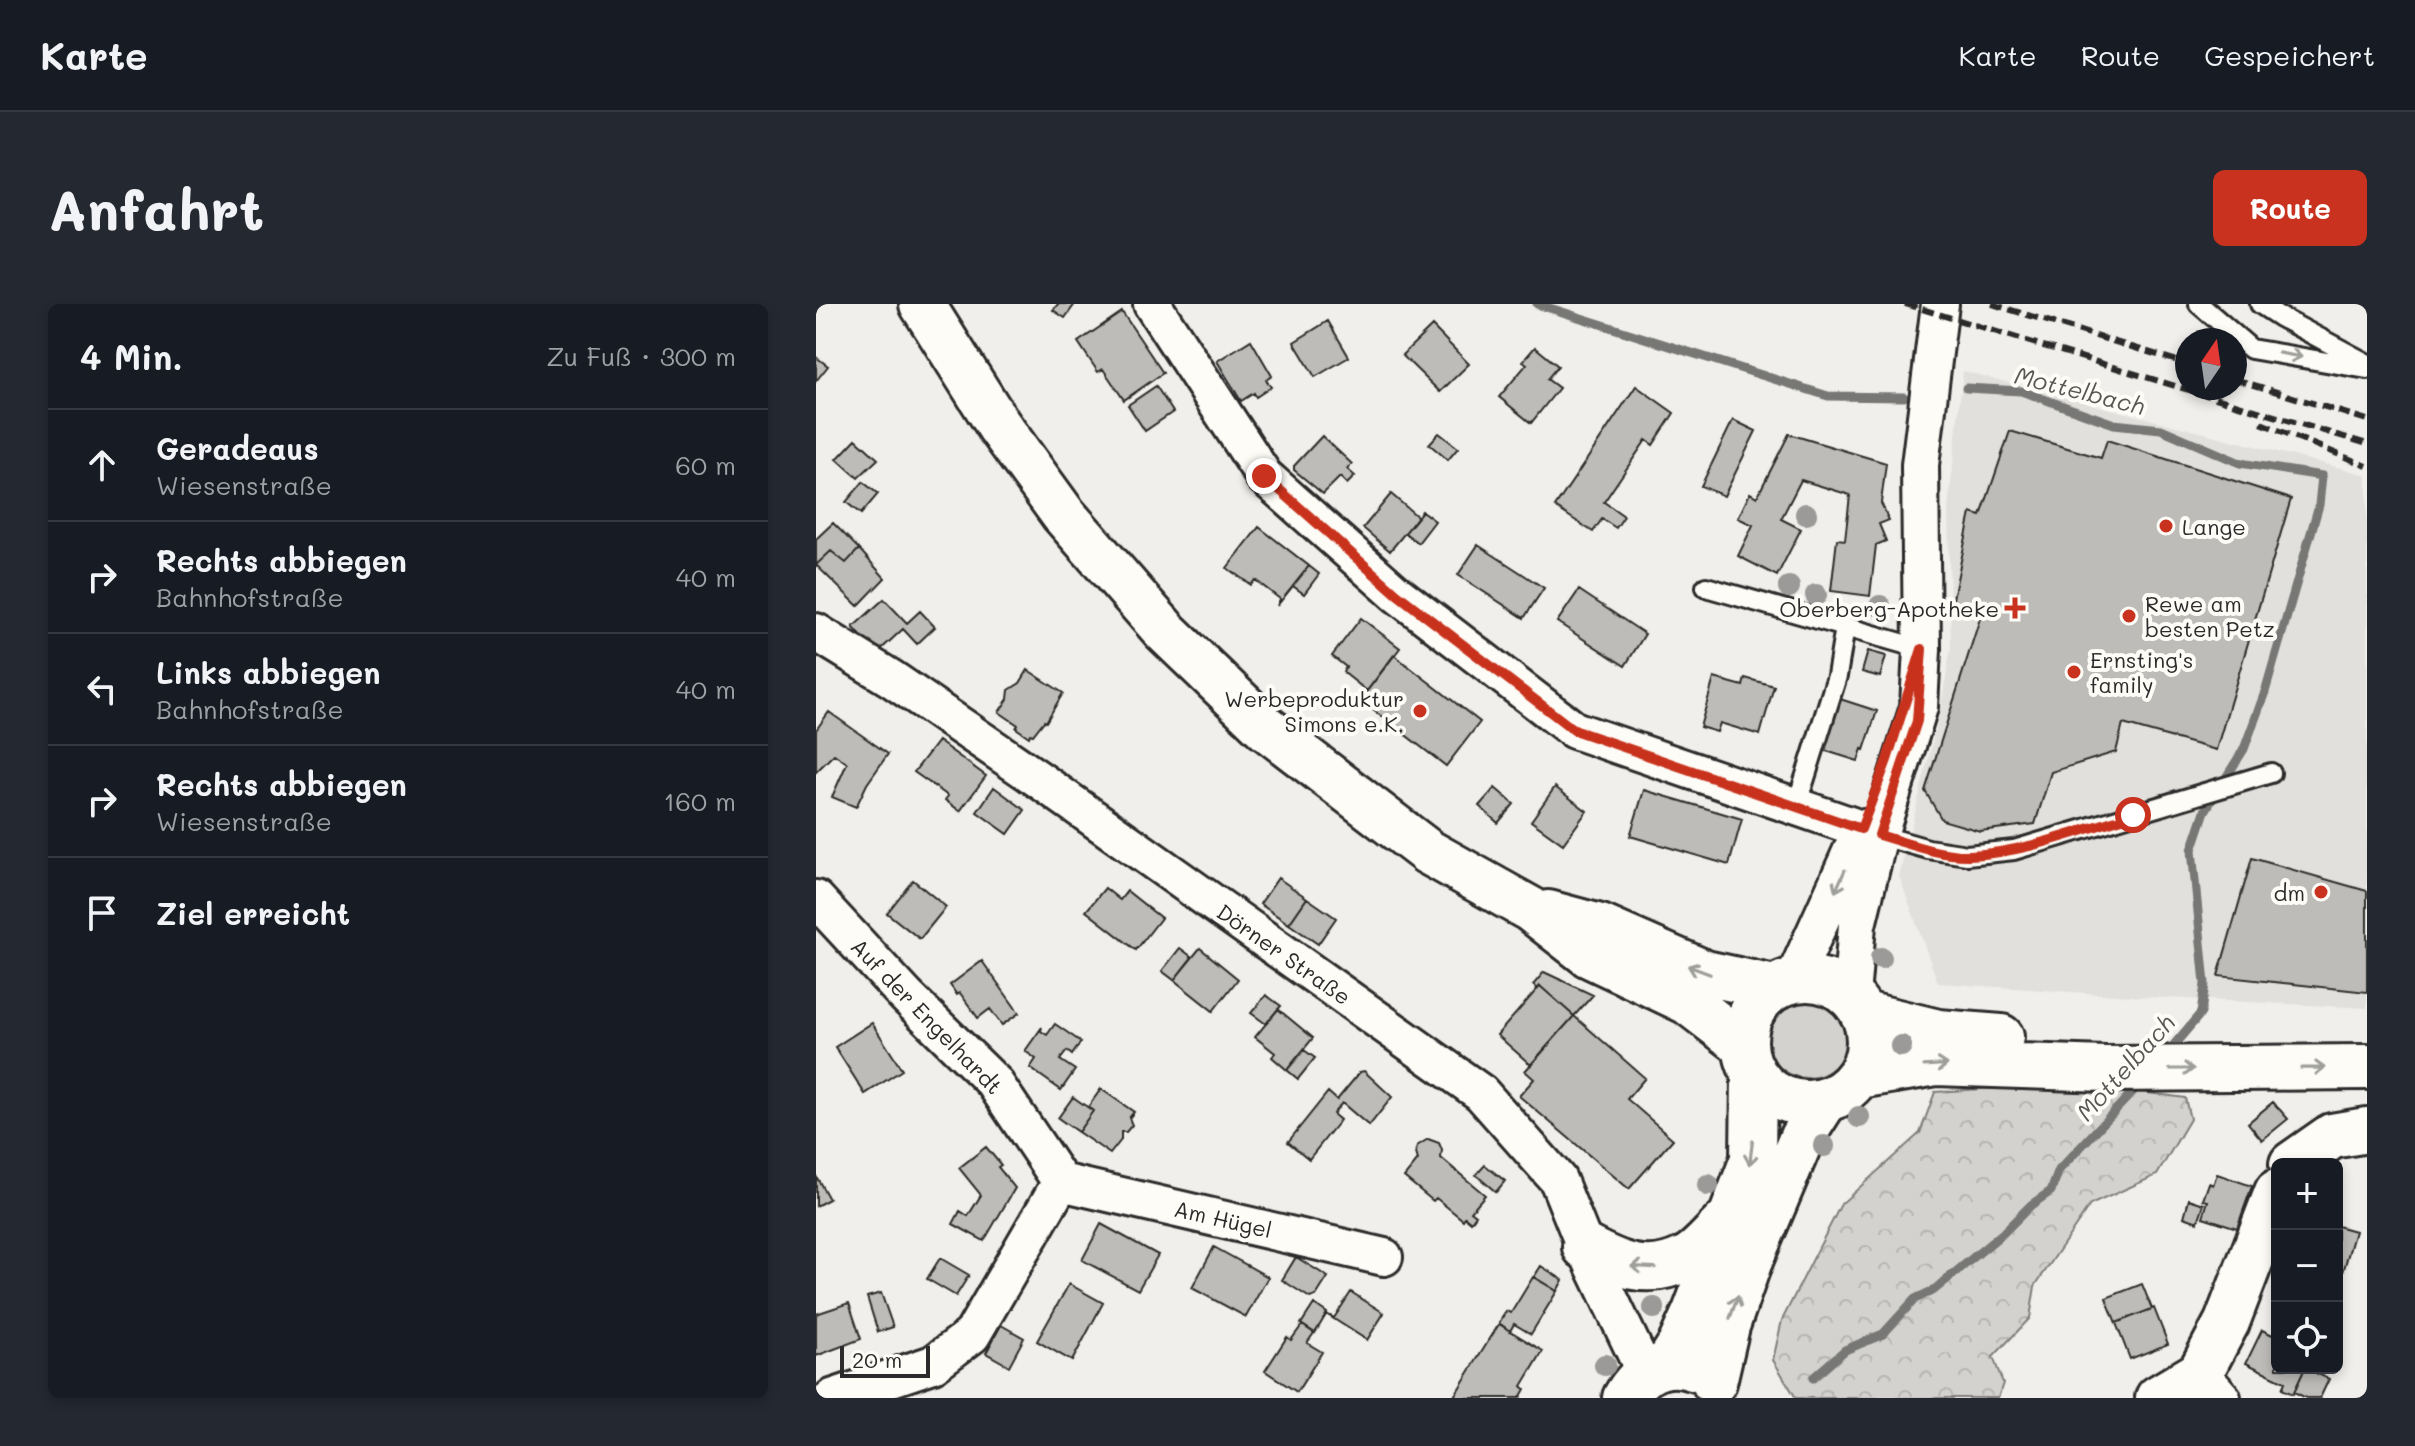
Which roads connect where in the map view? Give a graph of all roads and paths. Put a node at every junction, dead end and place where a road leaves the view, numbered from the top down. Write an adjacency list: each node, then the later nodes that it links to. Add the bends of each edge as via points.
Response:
1 (922, 304): 15 (main road, via 999,426 1063,514 1165,631 1266,728 1415,842)
2 (1152, 304): 12 (street, via 1260,472 1397,594 1574,730)
3 (1940, 304): 10 (street, via 1920,465)
4 (2199, 304): 6 (lane, one-way to 6, via 2251,349)
5 (2260, 304): 6 (lane)
6 (2367, 366)
7 (1706, 587): 8 (lane)
8 (1845, 627): 10 (lane); 12 (lane, via 1837,676)
9 (816, 632): 29 (street, Dörner Straße, via 1041,781 1481,1093 1558,1180)
10 (1922, 649): 13 (street, via 1917,721)
11 (2271, 773): 13 (lane, via 2014,850 1967,855)
12 (1796, 807): 13 (street)
13 (1870, 832): 16 (street, one-way to 16); 17 (street, via 1857,925)
14 (816, 899): 26 (street, Auf der Engelhardt, via 994,1082)
15 (1530, 909): 16 (main road, one-way to 15, via 1705,973 1600,927); 21 (main road, via 1589,955 1688,1002)
16 (1784, 984): 17 (main road, via 1815,979 1834,984); 21 (main road, via 1761,998 1751,1012 1746,1028)
17 (1857, 1005): 19 (main road, via 1938,1032 2043,1039); 23 (main road, via 1870,1045 1866,1062)
18 (2367, 1040): 20 (main road)
19 (2106, 1054): 20 (main road); 23 (main road, one-way to 19, via 1936,1063)
20 (2261, 1054): 22 (main road, one-way to 22)
21 (1749, 1060): 23 (main road, via 1768,1090 1785,1100 1805,1104); 28 (main road, one-way to 28, via 1753,1159)
22 (2367, 1067)
23 (1842, 1089): 33 (main road, one-way to 23, via 1727,1326 1749,1263 1802,1137)
24 (2367, 1130): 25 (main road, via 2332,1136)
25 (2301, 1158)
26 (1061, 1182): 30 (street, Am Hügel); 34 (street, via 972,1335 933,1364)
27 (2271, 1208): 32 (main road, via 2227,1322)
28 (1731, 1217): 29 (main road, one-way to 29, via 1687,1259 1651,1270 1617,1264); 31 (main road, via 1680,1345)
29 (1585, 1247): 31 (street, Dörner Straße)
30 (1384, 1257)
31 (1646, 1378): 33 (main road, via 1685,1364 1701,1371)
32 (2211, 1386): 35 (main road)
33 (1719, 1390)
34 (832, 1398)
35 (2158, 1398)

